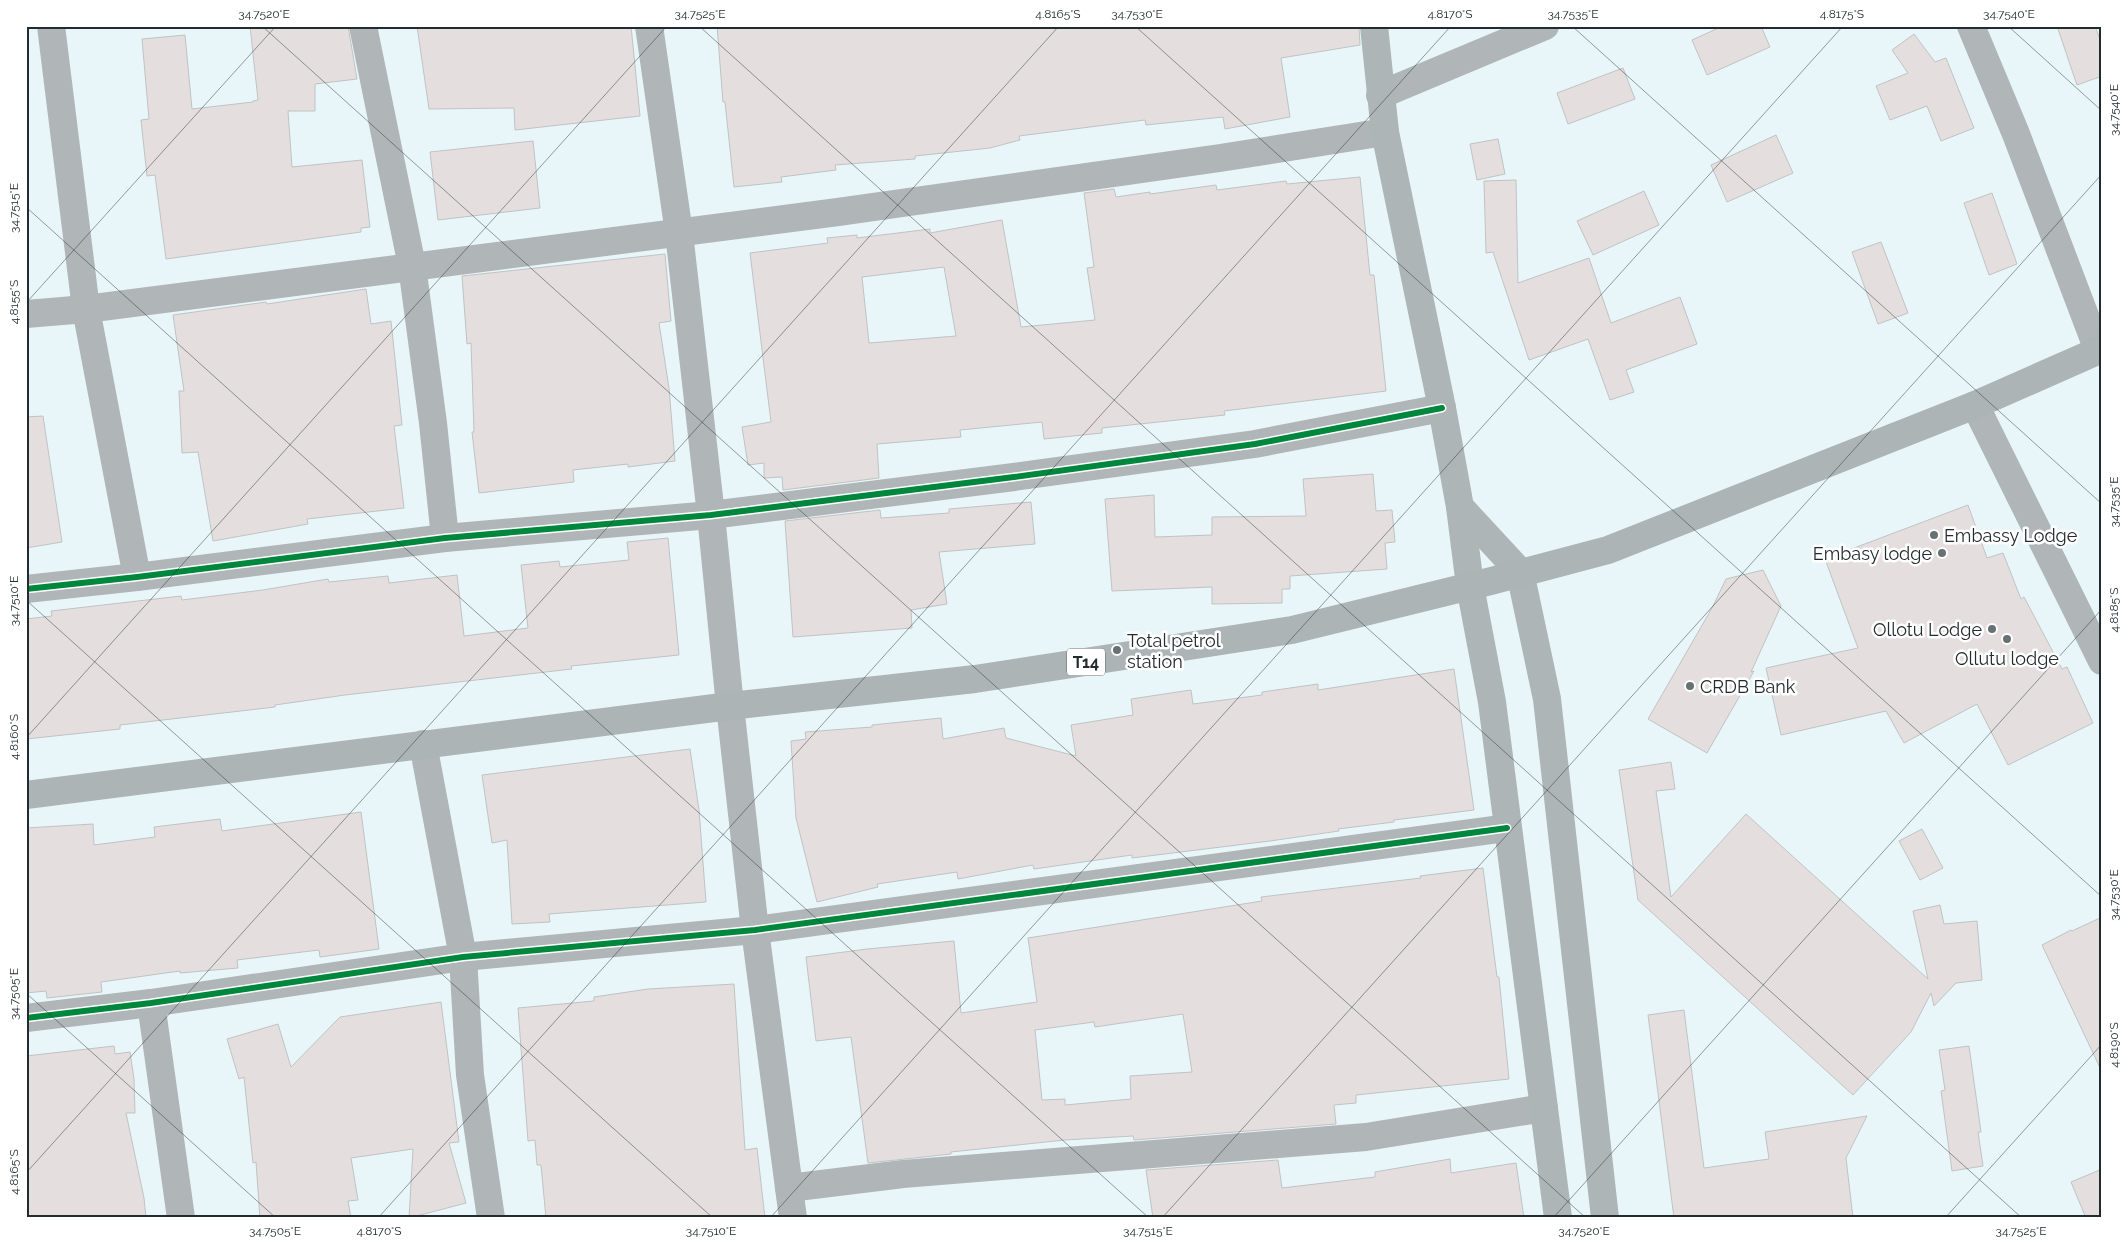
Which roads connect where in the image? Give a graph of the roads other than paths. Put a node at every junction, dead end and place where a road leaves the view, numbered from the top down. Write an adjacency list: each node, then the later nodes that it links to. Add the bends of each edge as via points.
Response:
1 (51, 26): 11 (street)
2 (363, 26): 10 (street)
3 (649, 26): 9 (street)
4 (1374, 26): 7 (main road)
5 (1545, 26): 7 (street)
6 (1971, 26): 13 (street)
7 (1380, 95): 8 (main road)
8 (1385, 132): 9 (street); 15 (main road)
9 (679, 233): 10 (street); 17 (street)
10 (412, 266): 11 (street); 18 (street)
11 (86, 309): 12 (street); 20 (street)
12 (26, 314)
13 (2100, 350): 14 (highway, T14)
14 (1975, 405): 19 (highway, T14, via 1608,550); 23 (street)
15 (1442, 408): 16 (main road); 17 (street, via 1255,444)
16 (1460, 507): 19 (main road); 21 (main road)
17 (711, 515): 18 (street); 24 (street)
18 (445, 538): 20 (street)
19 (1520, 572): 21 (highway, T14); 38 (main road, via 1547,699)
20 (137, 577): 22 (street)
21 (1470, 586): 24 (highway, T14, via 1292,630 975,679); 27 (main road, via 1492,702)
22 (26, 588)
23 (2102, 661)
24 (730, 706): 25 (highway, T14); 28 (street)
25 (423, 744): 26 (highway, T14); 29 (street)
26 (26, 795)
27 (1507, 828): 28 (street); 32 (main road)
28 (755, 930): 29 (street); 33 (street)
29 (463, 957): 30 (street); 35 (street, via 470,1075)
30 (151, 1003): 31 (street); 34 (street)
31 (26, 1018)
32 (1544, 1108): 33 (street, via 1366,1137 903,1174); 37 (main road)
33 (789, 1188): 36 (street)
34 (181, 1218)
35 (491, 1218)
36 (793, 1218)
37 (1558, 1218)
38 (1606, 1218)

